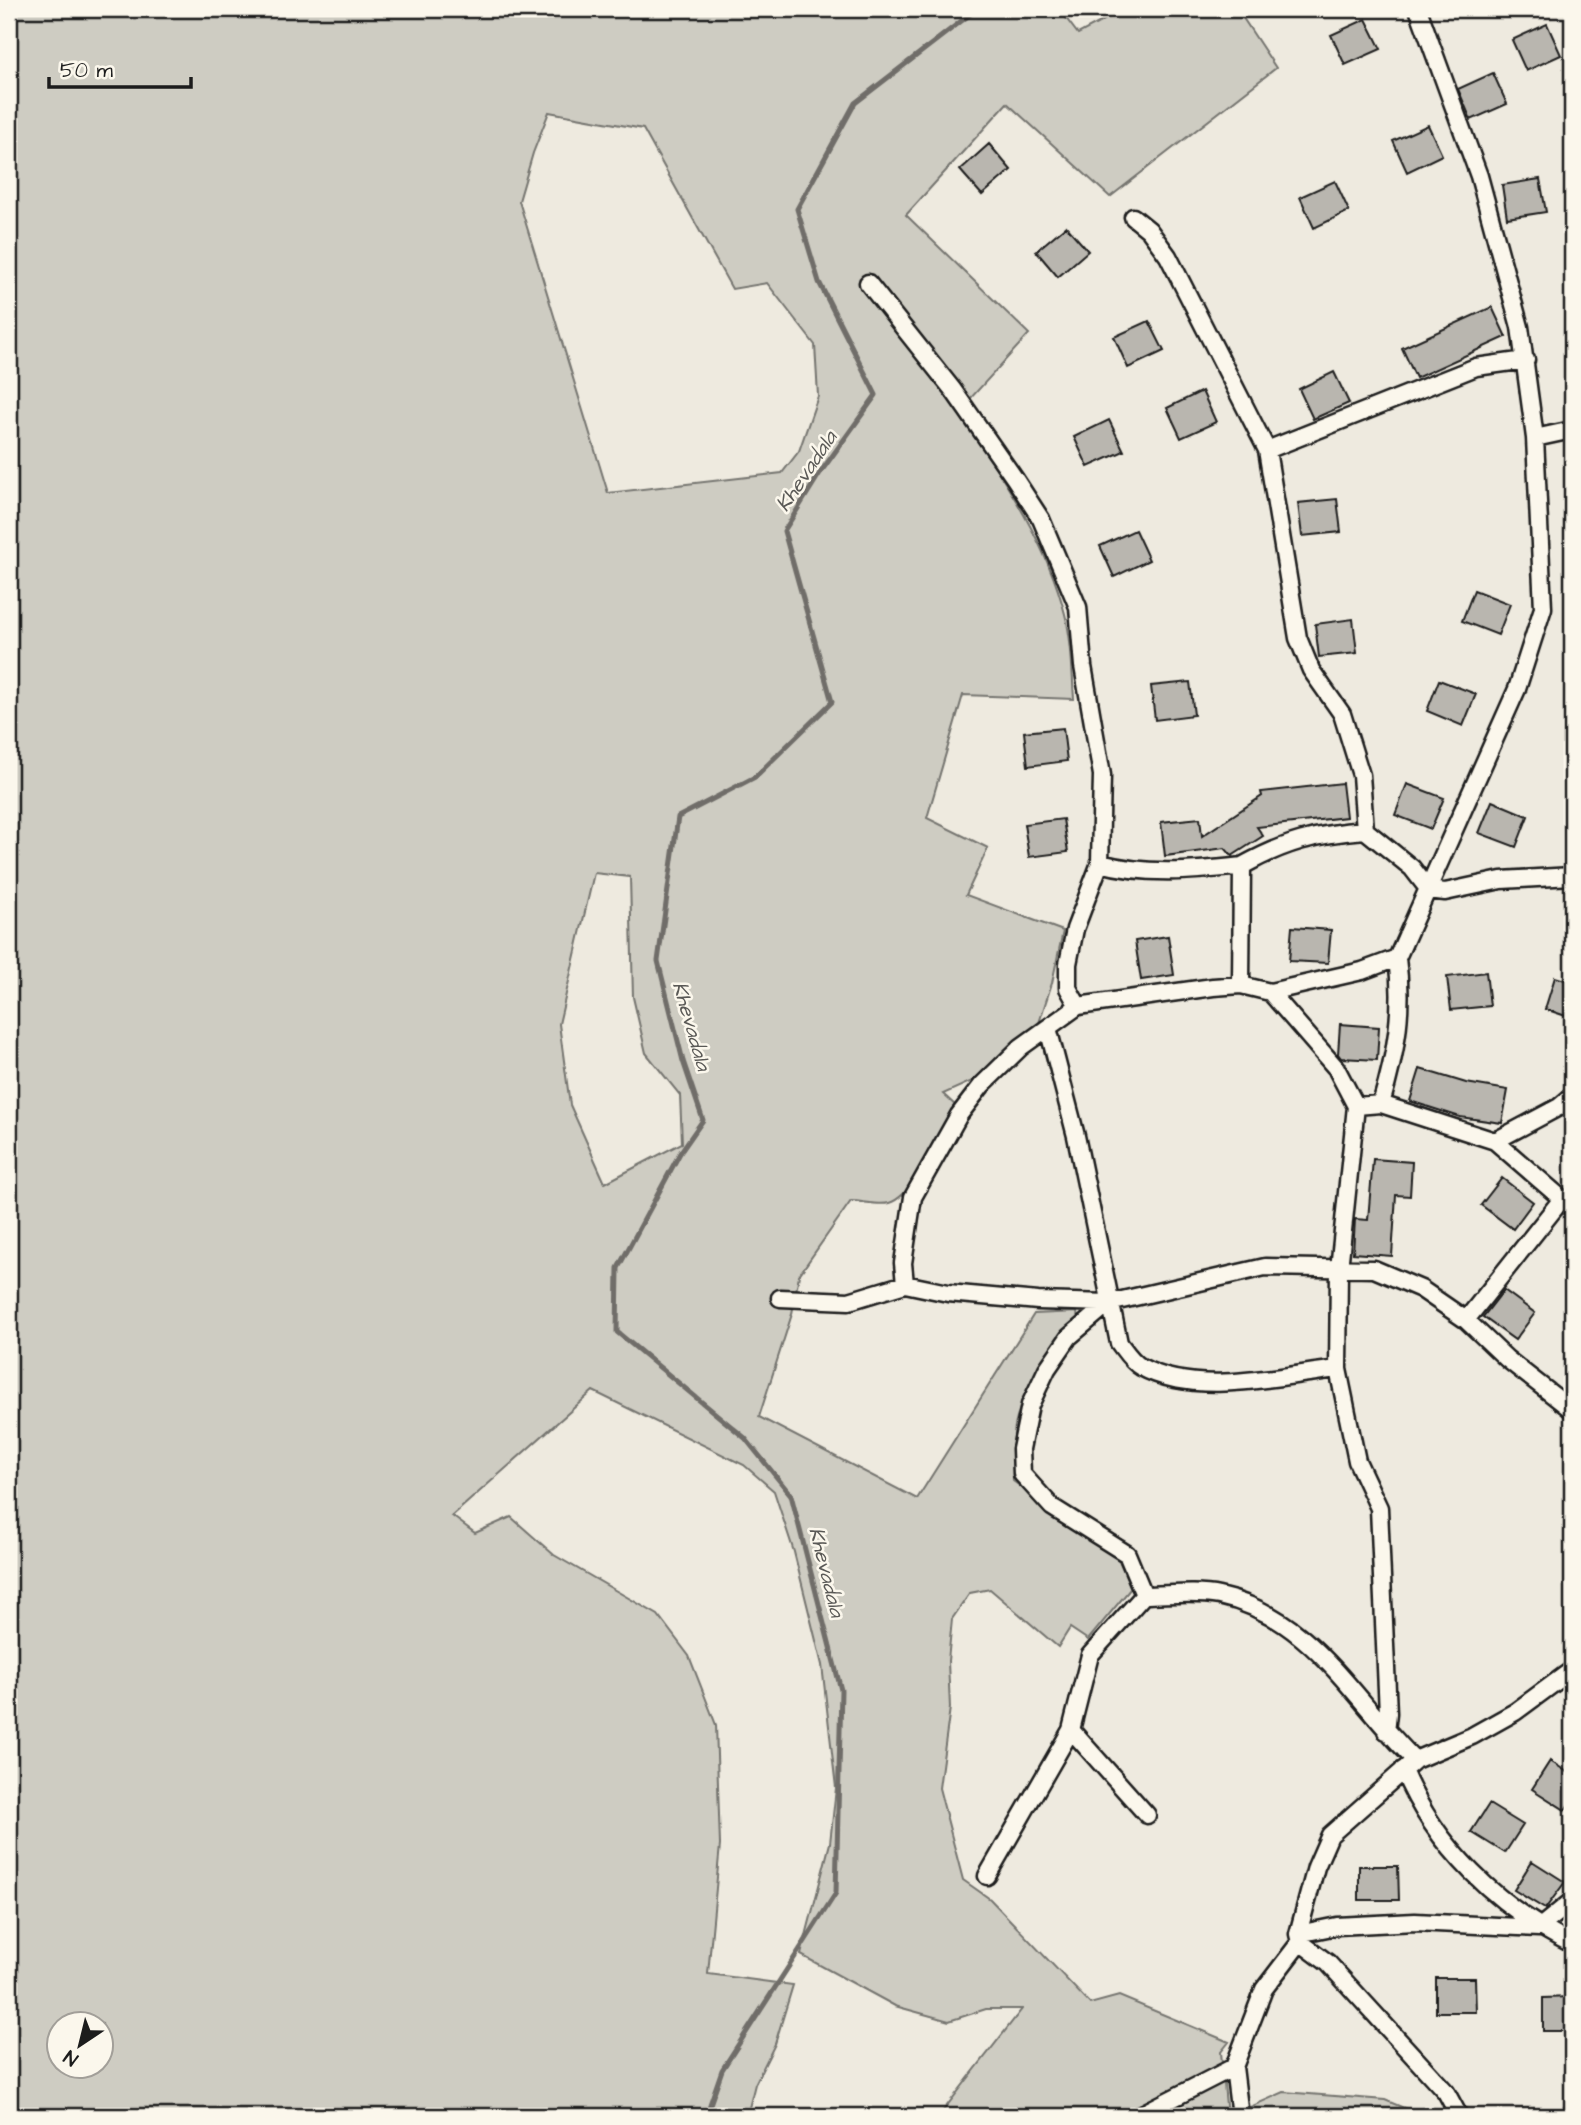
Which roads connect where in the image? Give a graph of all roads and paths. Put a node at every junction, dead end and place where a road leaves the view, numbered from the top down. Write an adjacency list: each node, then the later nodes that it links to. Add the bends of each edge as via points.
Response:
1 (1418, 9): 4 (street, via 1479,176)
2 (1133, 217): 7 (street, via 1168,256)
3 (868, 282): 9 (street, via 953,390 1041,519 1078,607 1102,775)
4 (1526, 360): 6 (street); 7 (street, via 1476,368)
5 (1572, 430): 6 (street)
6 (1535, 438): 12 (street, via 1543,608 1517,689)
7 (1267, 450): 8 (street, via 1298,638 1311,670 1342,714 1361,775)
8 (1365, 830): 10 (street, via 1321,834 1279,846); 12 (street, via 1412,868)
9 (1100, 863): 10 (street, via 1132,872); 16 (street, via 1075,929 1068,964 1068,988)
10 (1242, 866): 14 (street)
11 (1572, 876): 12 (street, via 1502,880 1445,892)
12 (1429, 890): 13 (street)
13 (1397, 958): 15 (street, via 1362,971); 19 (street, via 1400,1020 1395,1058)
14 (1241, 985): 15 (street); 16 (street)
15 (1270, 992): 20 (street, via 1336,1069)
16 (1078, 1006): 17 (street)
17 (1048, 1028): 24 (street, via 1021,1047 982,1086 934,1158 913,1197 903,1263); 26 (street, via 1076,1136)
18 (1572, 1096): 21 (street)
19 (1381, 1104): 20 (street); 21 (street)
20 (1356, 1106): 23 (street)
21 (1495, 1141): 22 (street)
22 (1567, 1202): 27 (street)
23 (1339, 1269): 26 (street, via 1265,1267); 27 (street, via 1374,1269 1398,1277); 28 (street)
24 (905, 1284): 25 (street, via 849,1301); 26 (street, via 974,1295)
25 (780, 1298)
26 (1109, 1303): 28 (street, via 1119,1343 1139,1366 1166,1377 1204,1384); 30 (street, via 1069,1337 1046,1369 1030,1405 1021,1449 1022,1474 1052,1507 1127,1553)
27 (1466, 1320): 29 (street)
28 (1338, 1369): 33 (street, via 1357,1461 1379,1508)
29 (1572, 1410)
30 (1144, 1595): 32 (street, via 1090,1655); 33 (street, via 1218,1595 1274,1616 1313,1644)
31 (1572, 1670): 34 (street, via 1515,1712)
32 (1071, 1730): 35 (street); 36 (street)
33 (1386, 1731): 34 (street)
34 (1409, 1765): 38 (street, via 1411,1788 1460,1860 1496,1896); 39 (street, via 1331,1835 1315,1867)
35 (1147, 1815)
36 (987, 1876)
37 (1572, 1901): 38 (street)
38 (1539, 1928): 39 (street, via 1415,1922 1337,1926); 40 (street)
39 (1299, 1938): 41 (street, via 1264,1989); 44 (street, via 1328,1963 1446,2092)
40 (1572, 1944)
41 (1234, 2067): 42 (street); 43 (street)
42 (1138, 2116)
43 (1240, 2116)
44 (1459, 2116)

